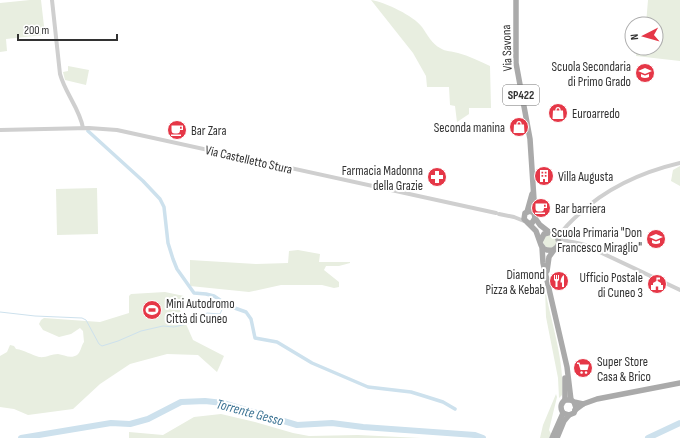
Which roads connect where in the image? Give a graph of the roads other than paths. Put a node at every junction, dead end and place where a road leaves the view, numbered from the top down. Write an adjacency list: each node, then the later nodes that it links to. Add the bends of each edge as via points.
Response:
1 (52, 0): 3 (street, via 60,74)
2 (516, 0): 6 (main road, Via Savona / SP422, via 516,63 530,139)
3 (83, 128): 4 (street, Via Castelletto Stura); 9 (street, Via Castelletto Stura, via 127,132)
4 (0, 130)
5 (680, 163): 11 (street, via 650,171 621,184 590,204)
6 (533, 190): 7 (main road, Via Savona / SP422); 8 (main road, Via Savona / SP422)
7 (526, 212): 8 (main road, via 532,212); 9 (street); 10 (main road, SP422, via 523,217)
8 (535, 216): 10 (main road, via 532,222); 12 (main road, via 540,225)
9 (514, 217): 10 (street, Via Castelletto Stura)
10 (526, 222): 15 (main road, via 536,231)
11 (563, 229): 12 (street); 13 (street)
12 (550, 232): 13 (main road); 15 (main road, via 542,236)
13 (558, 237): 14 (street); 16 (main road)
14 (566, 241): 16 (street); 18 (street, via 585,245)
15 (542, 244): 16 (main road, via 549,250); 17 (main road)
16 (556, 247): 17 (main road, via 549,257)
17 (547, 276): 20 (main road, via 567,368)
18 (680, 290)
19 (680, 383): 21 (main road)
20 (570, 401): 21 (main road); 22 (main road); 23 (main road, via 561,404)
21 (583, 404): 22 (main road)
22 (575, 410): 23 (main road, via 574,413)
23 (566, 414): 24 (main road); 25 (main road)
24 (552, 438)
25 (557, 438)

